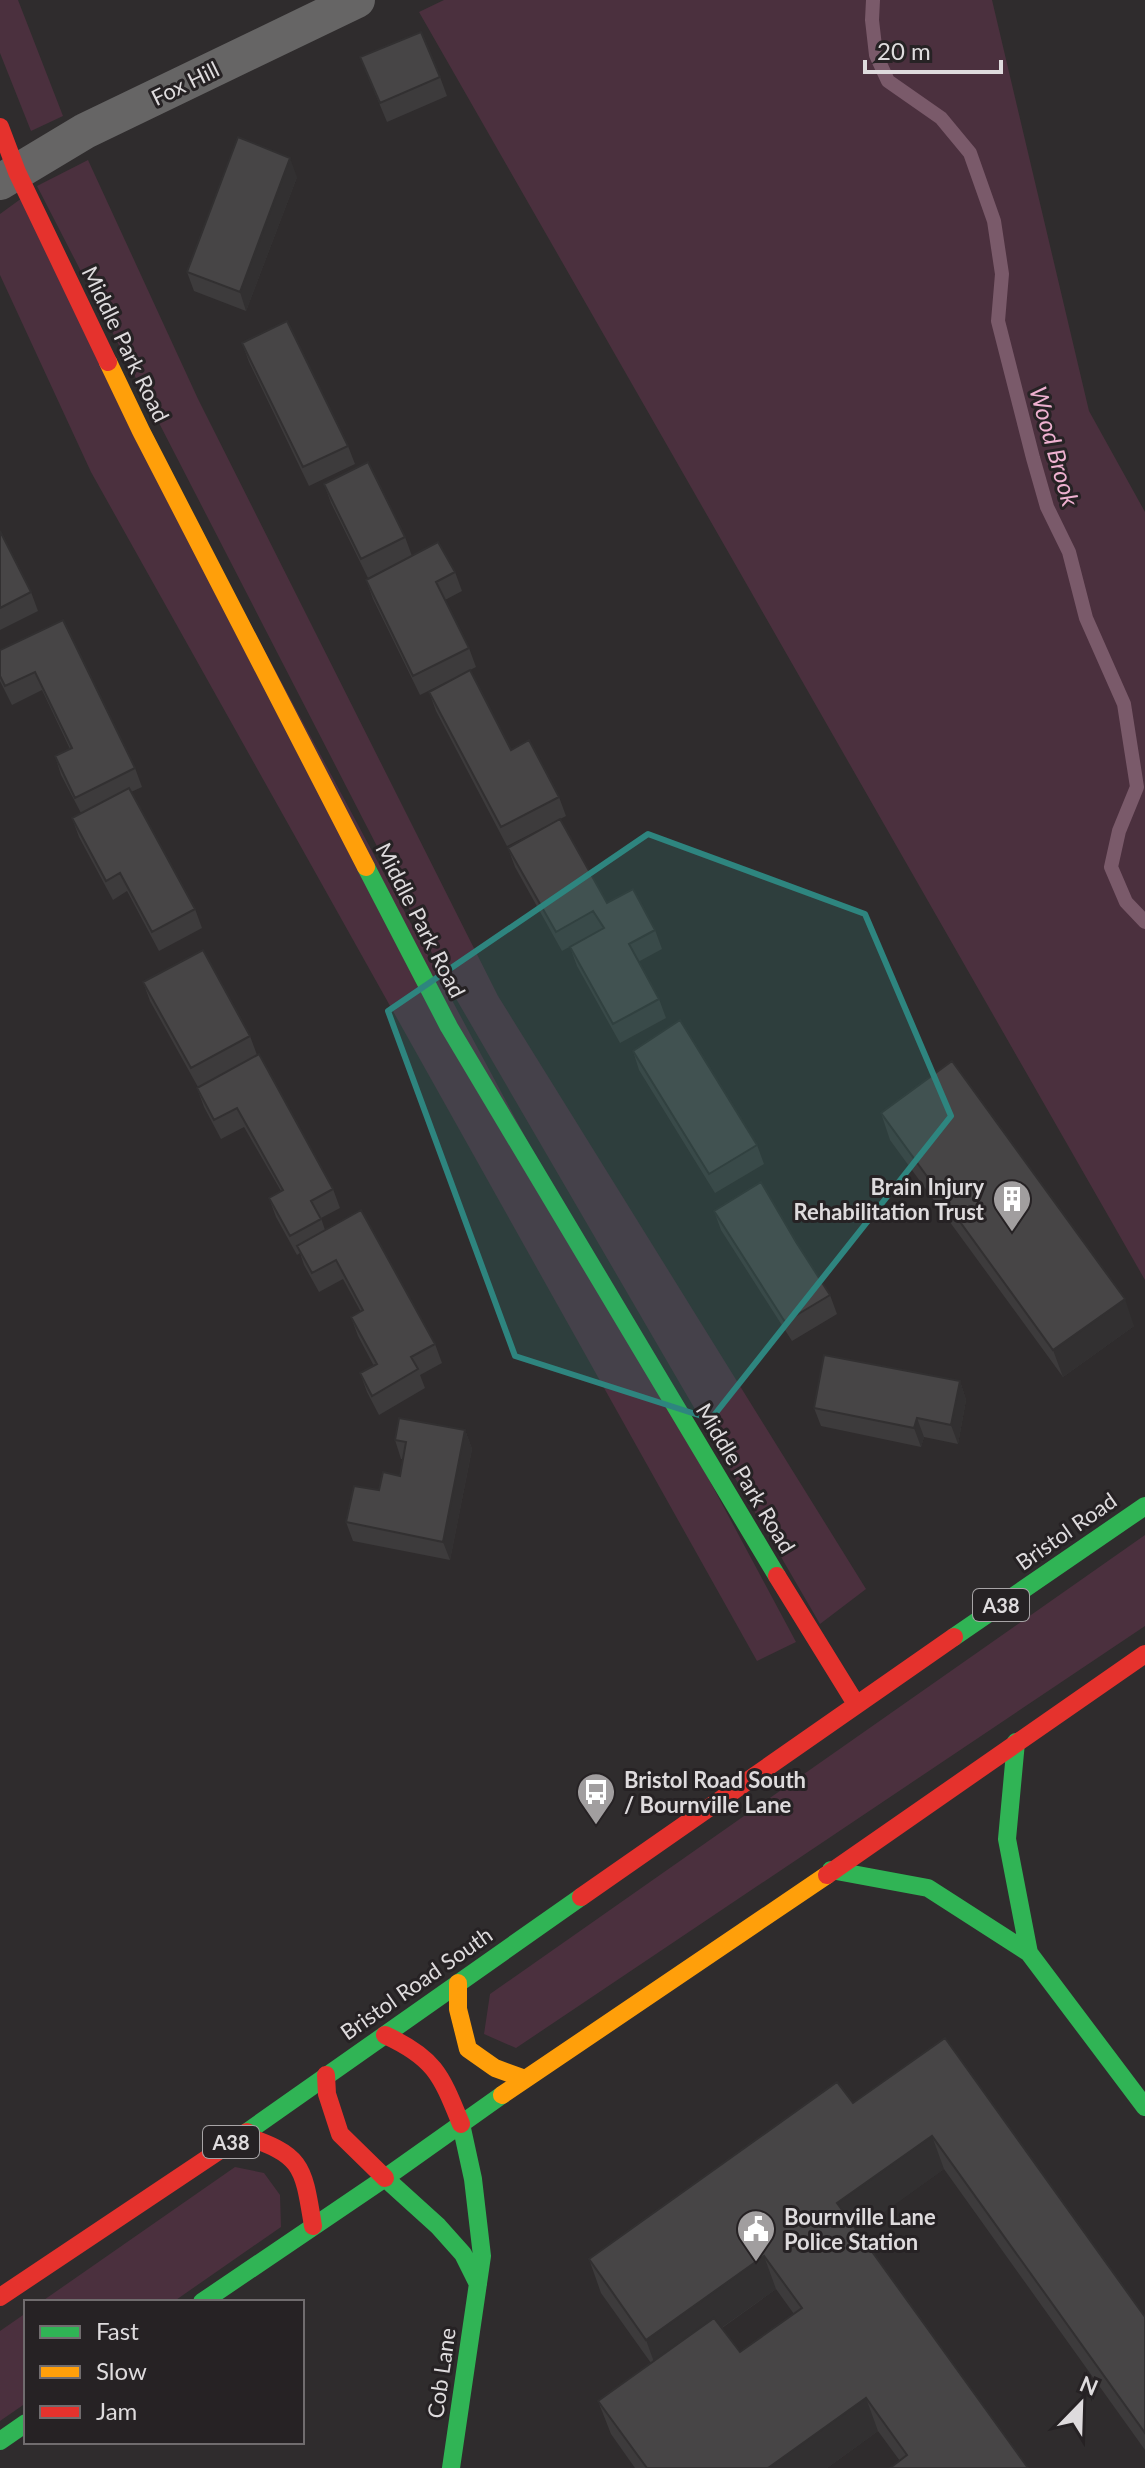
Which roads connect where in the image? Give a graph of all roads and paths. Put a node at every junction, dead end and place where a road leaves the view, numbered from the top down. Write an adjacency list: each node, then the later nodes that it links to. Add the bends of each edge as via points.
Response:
1 (357, 0): 3 (street, Fox Hill, via 85,131)
2 (0, 127): 3 (main road, Middle Park Road)
3 (8, 177): 6 (main road, Middle Park Road, via 449,1027)
4 (1145, 1506): 6 (main road, Bristol Road / A38)
5 (1145, 1654): 7 (main road)
6 (856, 1704): 10 (main road, Bristol Road South / A38)
7 (1016, 1742): 8 (main road); 9 (main road, via 1007,1839)
8 (831, 1870): 9 (main road, via 928,1888); 13 (main road)
9 (1029, 1953): 14 (main road)
10 (458, 1983): 11 (main road, Bristol Road South / A38); 13 (main road, via 468,2049 495,2068)
11 (385, 2035): 12 (main road, Bristol Road South / A38); 15 (main road, via 413,2047 437,2068)
12 (326, 2075): 16 (main road, Bristol Road South / A38); 17 (main road, via 340,2134)
13 (525, 2079): 15 (main road)
14 (1145, 2107)
15 (461, 2124): 17 (main road); 19 (main road, Cob Lane, via 482,2256)
16 (242, 2135): 18 (main road, via 296,2161); 20 (main road, Bristol Road South / A38)
17 (385, 2178): 18 (main road); 19 (main road, via 463,2254)
18 (313, 2226): 21 (main road)
19 (478, 2284): 24 (main road, Cob Lane)
20 (3, 2287)
21 (205, 2300)
22 (24, 2424): 23 (main road)
23 (0, 2441)
24 (451, 2468)

